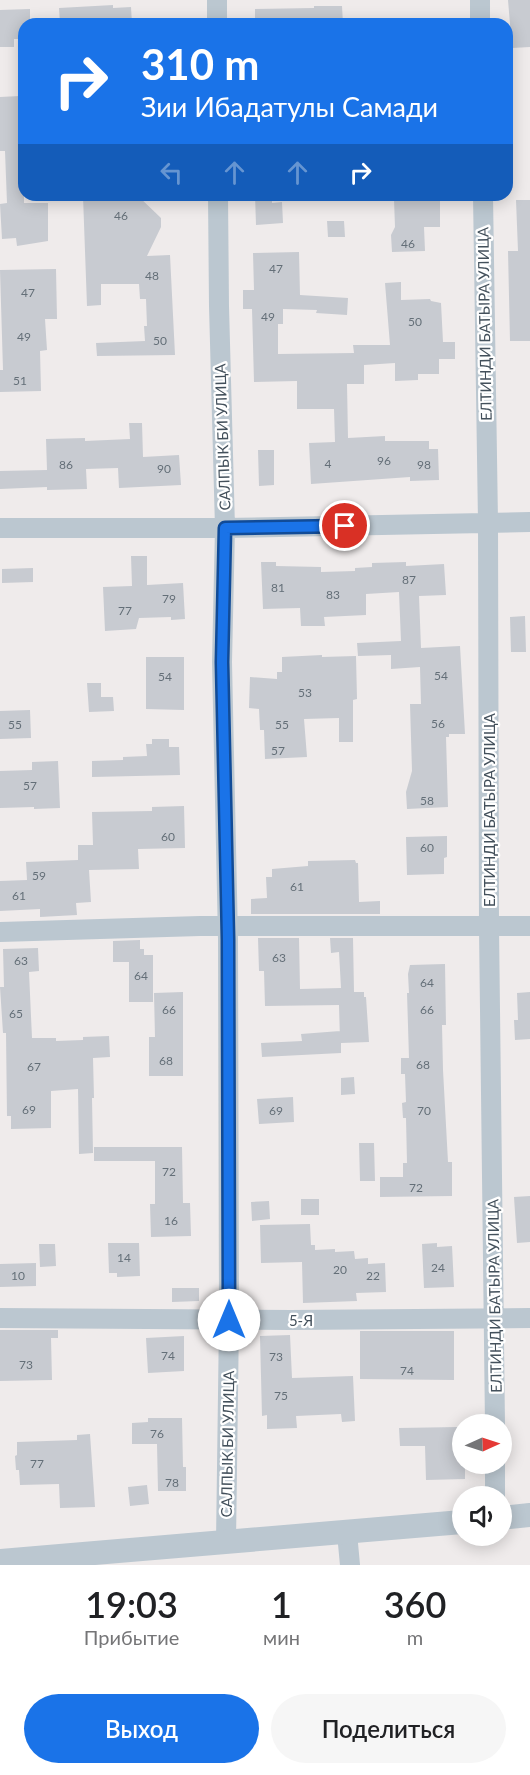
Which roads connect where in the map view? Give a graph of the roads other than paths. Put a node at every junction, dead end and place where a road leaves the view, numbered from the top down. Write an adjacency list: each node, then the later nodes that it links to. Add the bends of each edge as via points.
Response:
1 (217, 0): 3 (street)
2 (480, 0): 4 (street)
3 (217, 18)
4 (480, 18)
5 (218, 201): 10 (street, САЛПЫК БИ УЛИЦА)
6 (483, 201): 7 (street, ЕЛТИНДИ БАТЫРА УЛИЦА)
7 (488, 522): 8 (street); 10 (street); 13 (street, ЕЛТИНДИ БАТЫРА УЛИЦА)
8 (530, 522)
9 (0, 528): 10 (street)
10 (225, 528): 11 (street, САЛПЫК БИ УЛИЦА, via 222,662)
11 (228, 926): 13 (street); 14 (street); 18 (street, САЛПЫК БИ УЛИЦА)
12 (530, 926): 13 (street)
13 (489, 927): 17 (street, ЕЛТИНДИ БАТЫРА УЛИЦА)
14 (0, 932)
15 (0, 1318): 18 (street, 5-Я)
16 (530, 1318): 17 (street, 5-Я)
17 (495, 1319): 18 (street, 5-Я); 19 (street, ЕЛТИНДИ БАТЫРА УЛИЦА)
18 (229, 1320): 24 (street, САЛПЫК БИ УЛИЦА)
19 (495, 1414)
20 (530, 1515): 21 (street)
21 (512, 1517)
22 (452, 1523): 23 (street)
23 (347, 1533): 24 (street); 26 (street)
24 (226, 1542): 25 (street)
25 (0, 1561)
26 (350, 1565)

